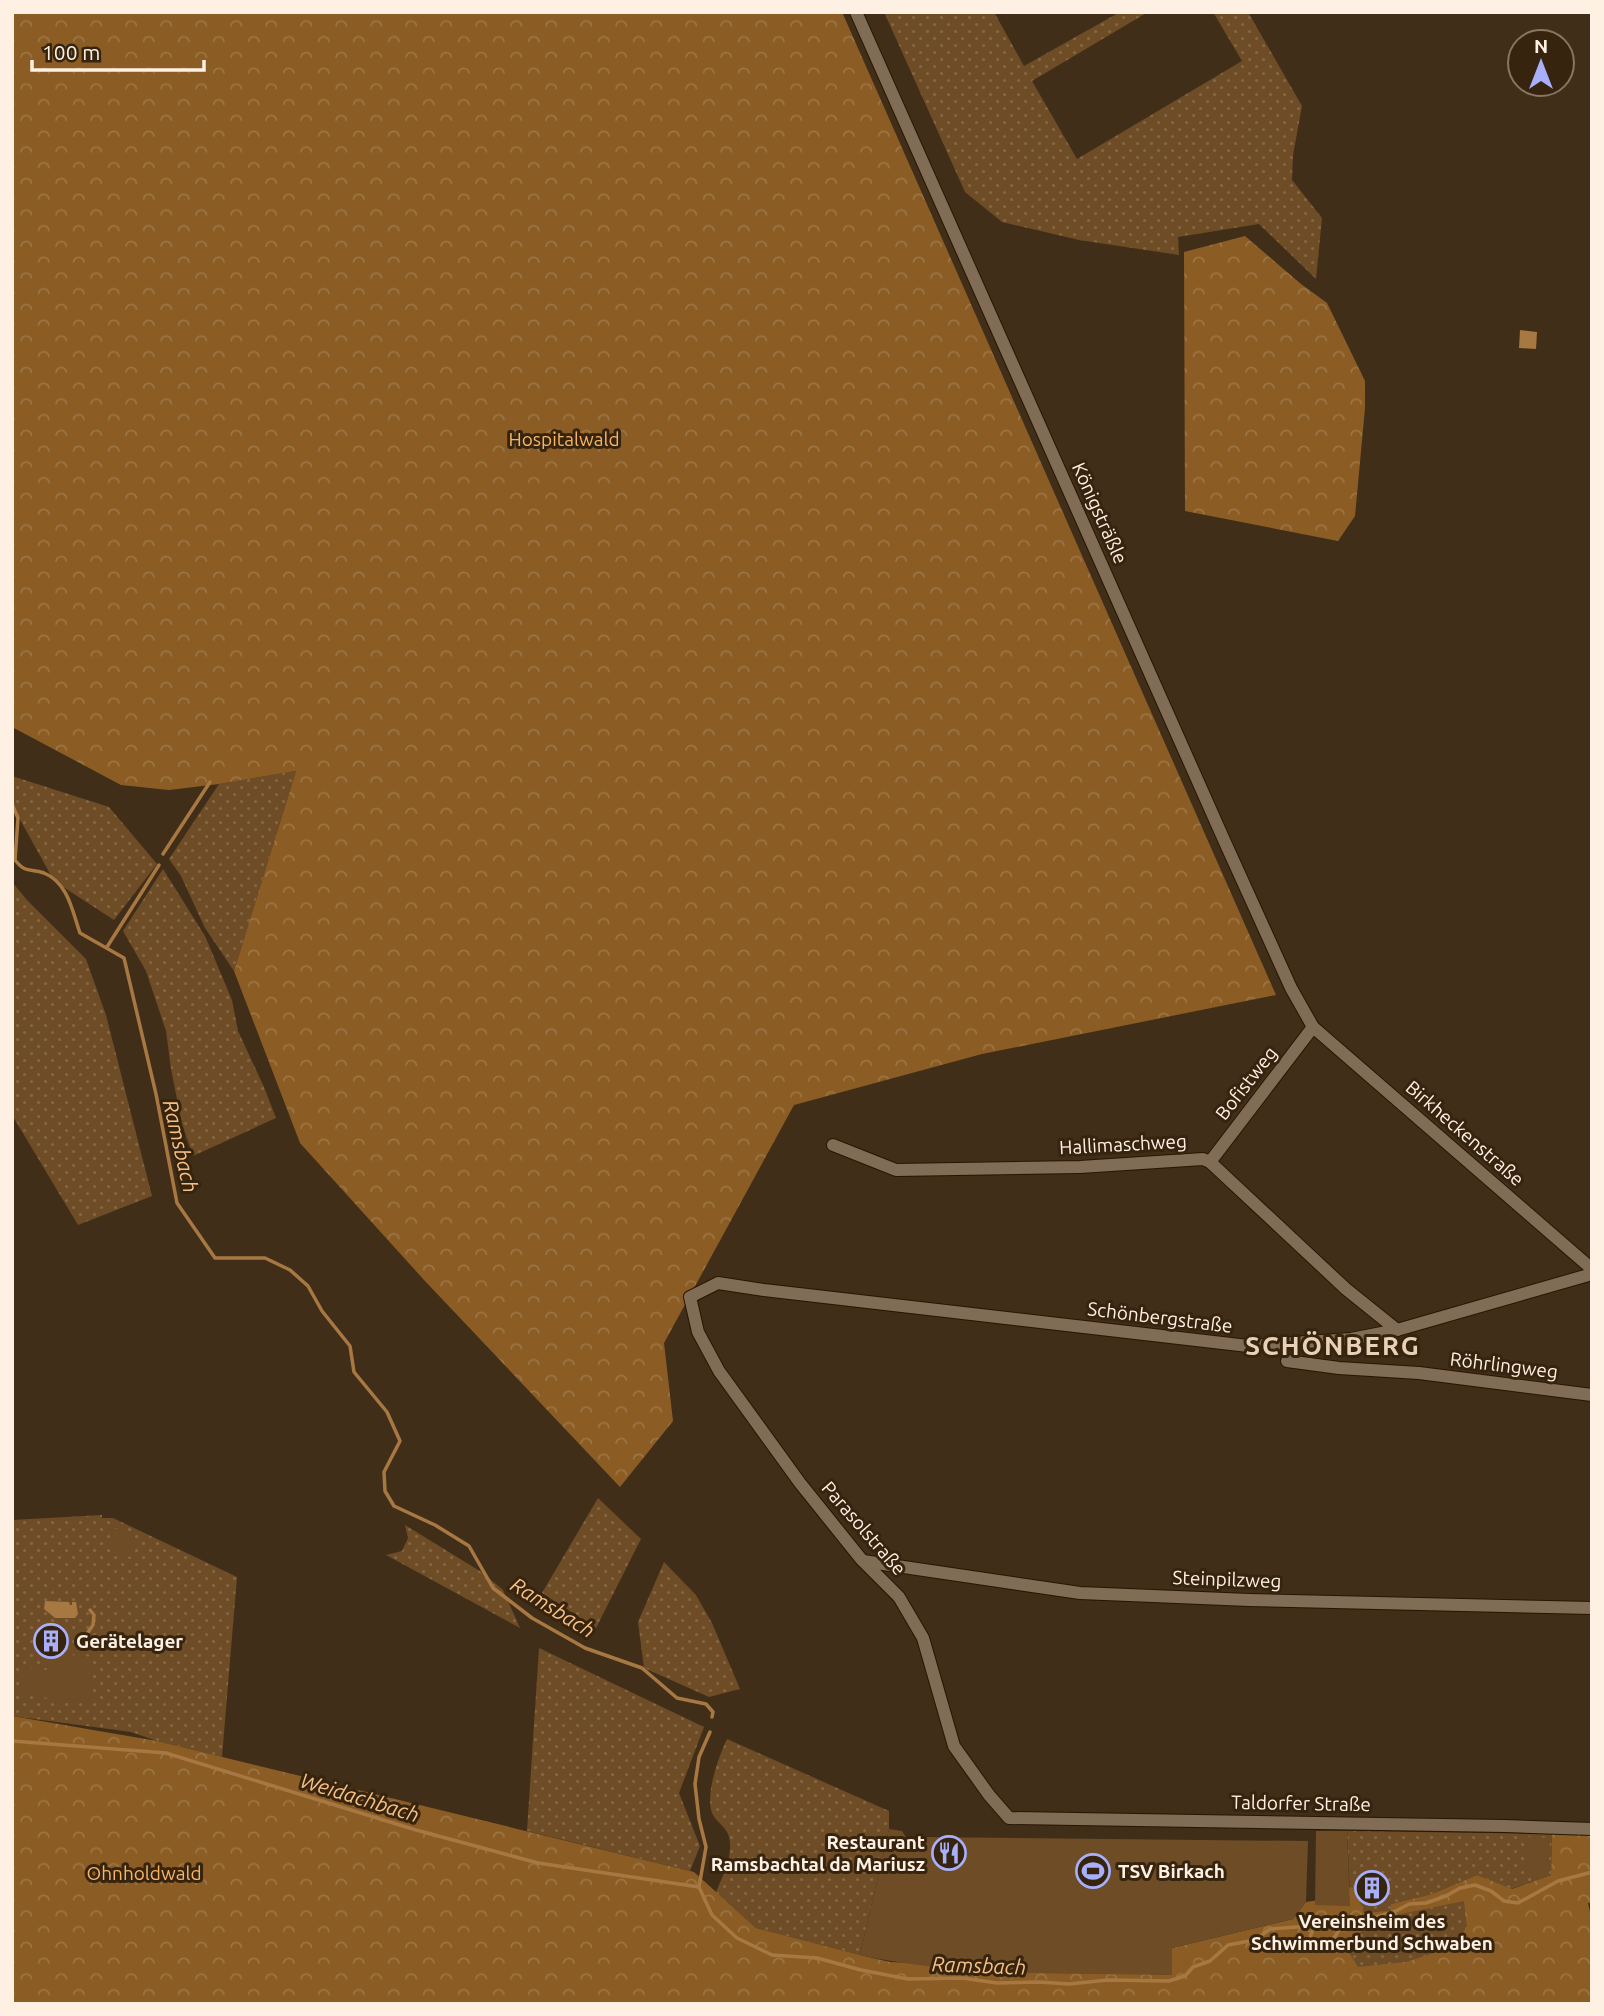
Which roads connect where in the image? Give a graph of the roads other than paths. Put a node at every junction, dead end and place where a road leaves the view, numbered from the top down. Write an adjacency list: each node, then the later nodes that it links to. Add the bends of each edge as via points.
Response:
1 (856, 12): 2 (street, Königsträßle, via 1218,828)
2 (1313, 1027): 4 (street, Bofistweg); 5 (street, Birkheckenstraße)
3 (833, 1145): 4 (street, Hallimaschweg, via 896,1170)
4 (1210, 1162): 7 (street, Hallimaschweg, via 1346,1289)
5 (1592, 1272): 7 (street, Schönbergstraße)
6 (718, 1283): 7 (street, Schönbergstraße, via 1248,1346 1350,1339); 10 (street, Parasolstraße, via 690,1297 698,1332 719,1371)
7 (1397, 1329)
8 (1287, 1361): 9 (street, Röhrlingweg)
9 (1592, 1395)
10 (863, 1561): 11 (street, Steinpilzweg, via 1080,1592); 12 (street, Parasolstraße, via 899,1597 923,1638 954,1746)
11 (1592, 1608)
12 (1009, 1818): 13 (street, Taldorfer Straße)
13 (1592, 1829)

